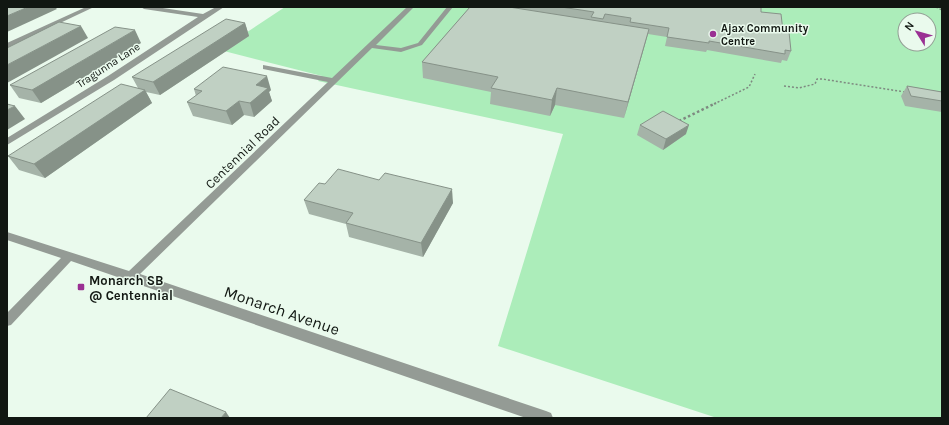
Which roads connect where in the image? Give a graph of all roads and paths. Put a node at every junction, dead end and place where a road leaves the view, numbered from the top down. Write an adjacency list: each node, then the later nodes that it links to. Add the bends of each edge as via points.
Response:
1 (91, 7): 9 (street)
2 (144, 7): 8 (street)
3 (221, 7): 8 (street, Tragunna Lane)
4 (411, 7): 10 (street, Centennial Road)
5 (450, 7): 10 (street, via 420,44 401,50)
6 (936, 7): 7 (path)
7 (942, 10)
8 (204, 16): 17 (street, Tragunna Lane, via 111,78)
9 (7, 46)
10 (371, 46): 13 (street, Centennial Road)
11 (266, 67): 13 (street)
12 (755, 74): 16 (path, via 749,87)
13 (334, 81): 20 (street, Centennial Road)
14 (784, 86): 15 (path, via 799,88 815,84 817,79 822,79)
15 (912, 93)
16 (675, 124)
17 (7, 142)
18 (7, 236): 19 (street, Monarch Avenue)
19 (68, 256): 20 (street, Monarch Avenue); 21 (street)
20 (131, 276): 22 (street, Monarch Avenue)
21 (7, 321)
22 (546, 418)

